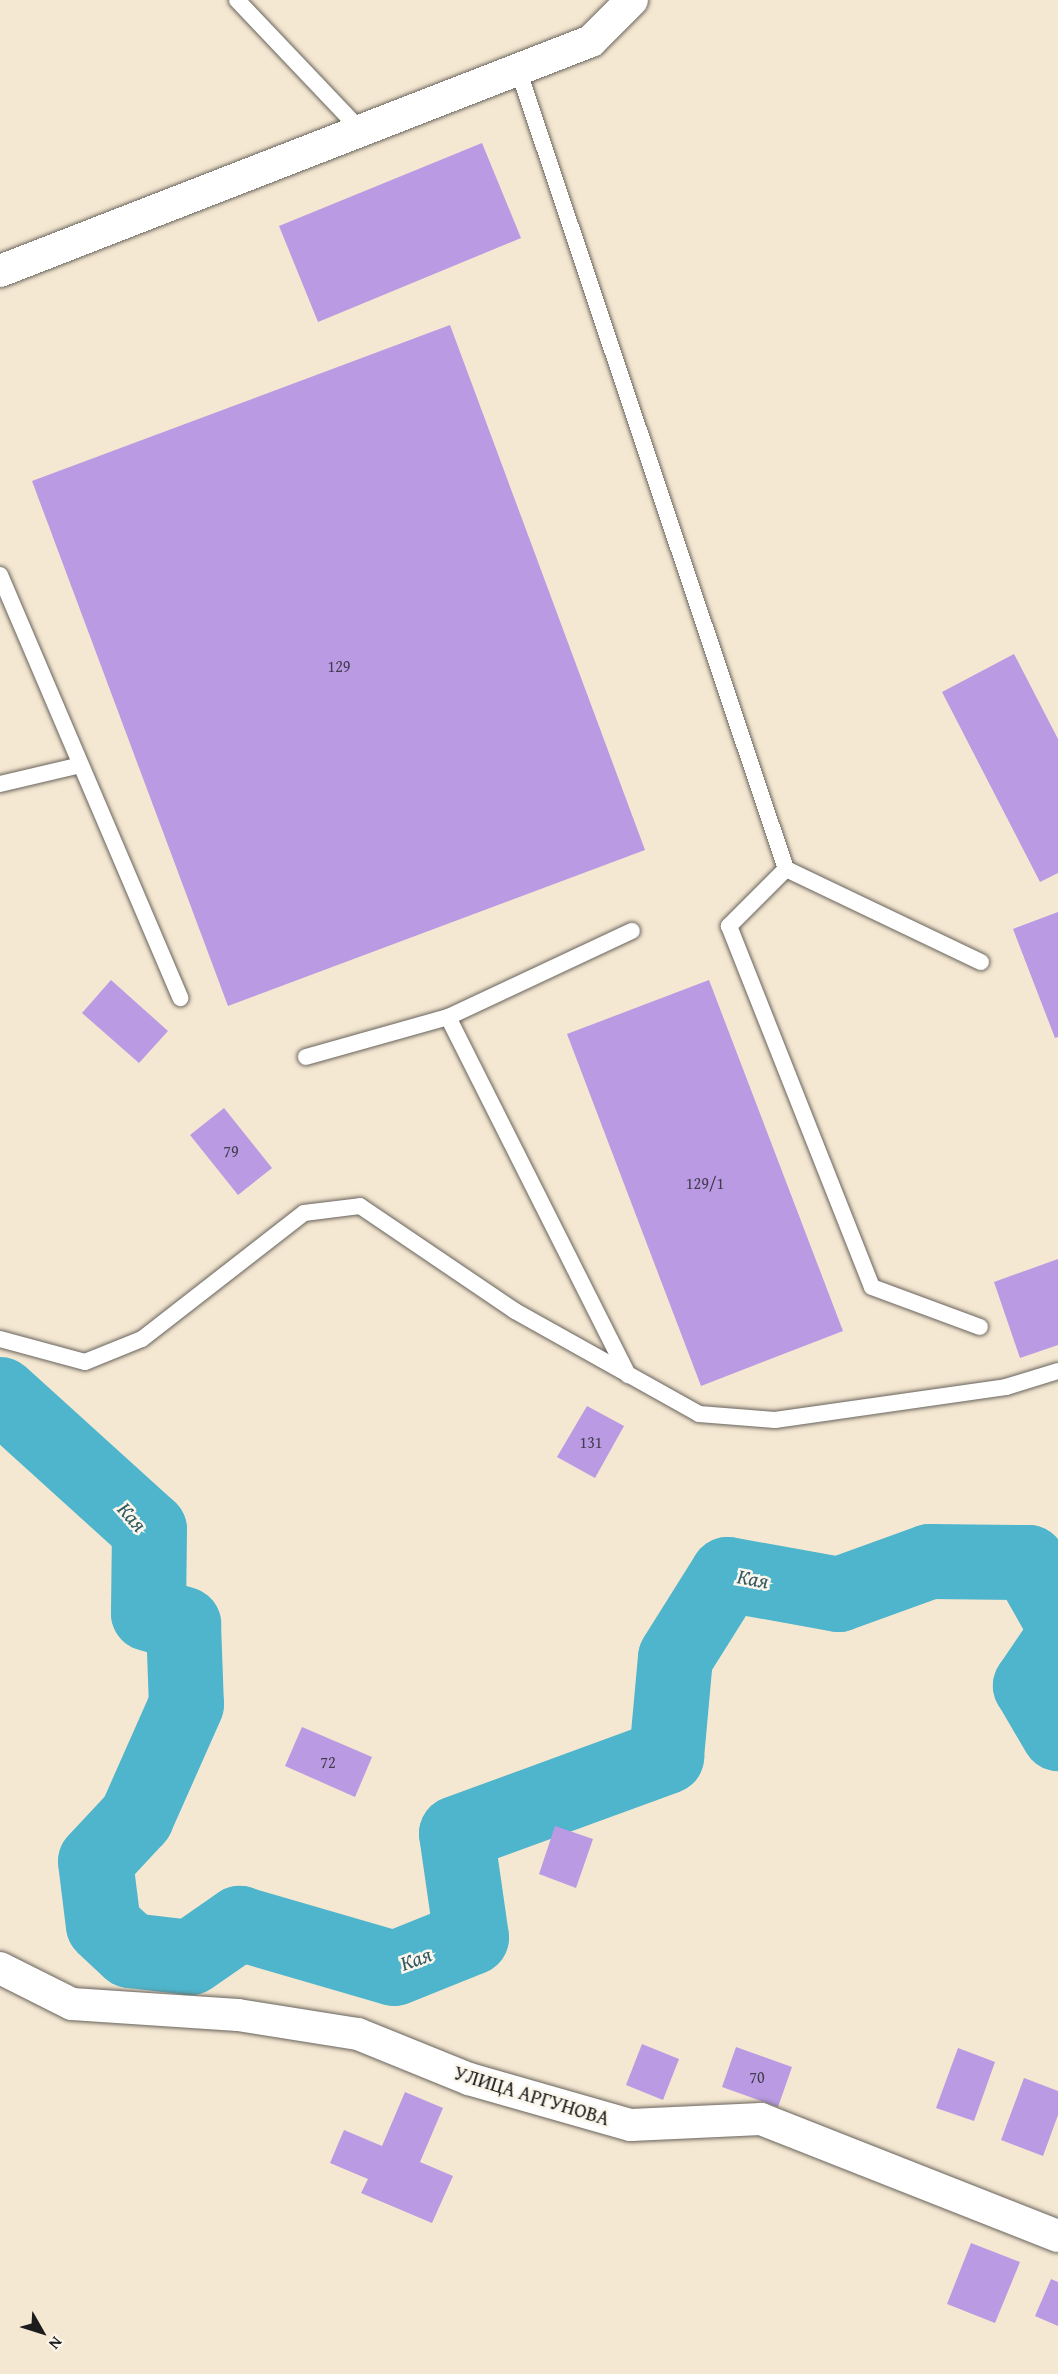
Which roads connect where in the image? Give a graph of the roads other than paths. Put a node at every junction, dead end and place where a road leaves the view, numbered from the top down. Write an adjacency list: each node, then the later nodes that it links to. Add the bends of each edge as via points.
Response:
1 (237, 0): 4 (lane)
2 (632, 0): 3 (street, via 591,41)
3 (519, 72): 4 (street); 9 (lane)
4 (363, 133): 5 (street)
5 (0, 271)
6 (0, 575): 7 (lane)
7 (81, 765): 8 (lane); 12 (lane)
8 (0, 784)
9 (786, 869): 11 (lane); 15 (lane, via 729,926 872,1287)
10 (632, 931): 13 (lane)
11 (981, 962)
12 (180, 998)
13 (448, 1017): 14 (lane); 18 (lane)
14 (306, 1057)
15 (980, 1327)
16 (0, 1339): 18 (lane, via 85,1362 142,1339 304,1213 360,1206 515,1311)
17 (1058, 1371): 18 (lane, via 1006,1387 775,1420 699,1414)
18 (628, 1375)
19 (0, 1968): 20 (street, УЛИЦА АРГУНОВА, via 72,2004 238,2015 358,2034 469,2079 631,2125 761,2119)
20 (1058, 2236)

